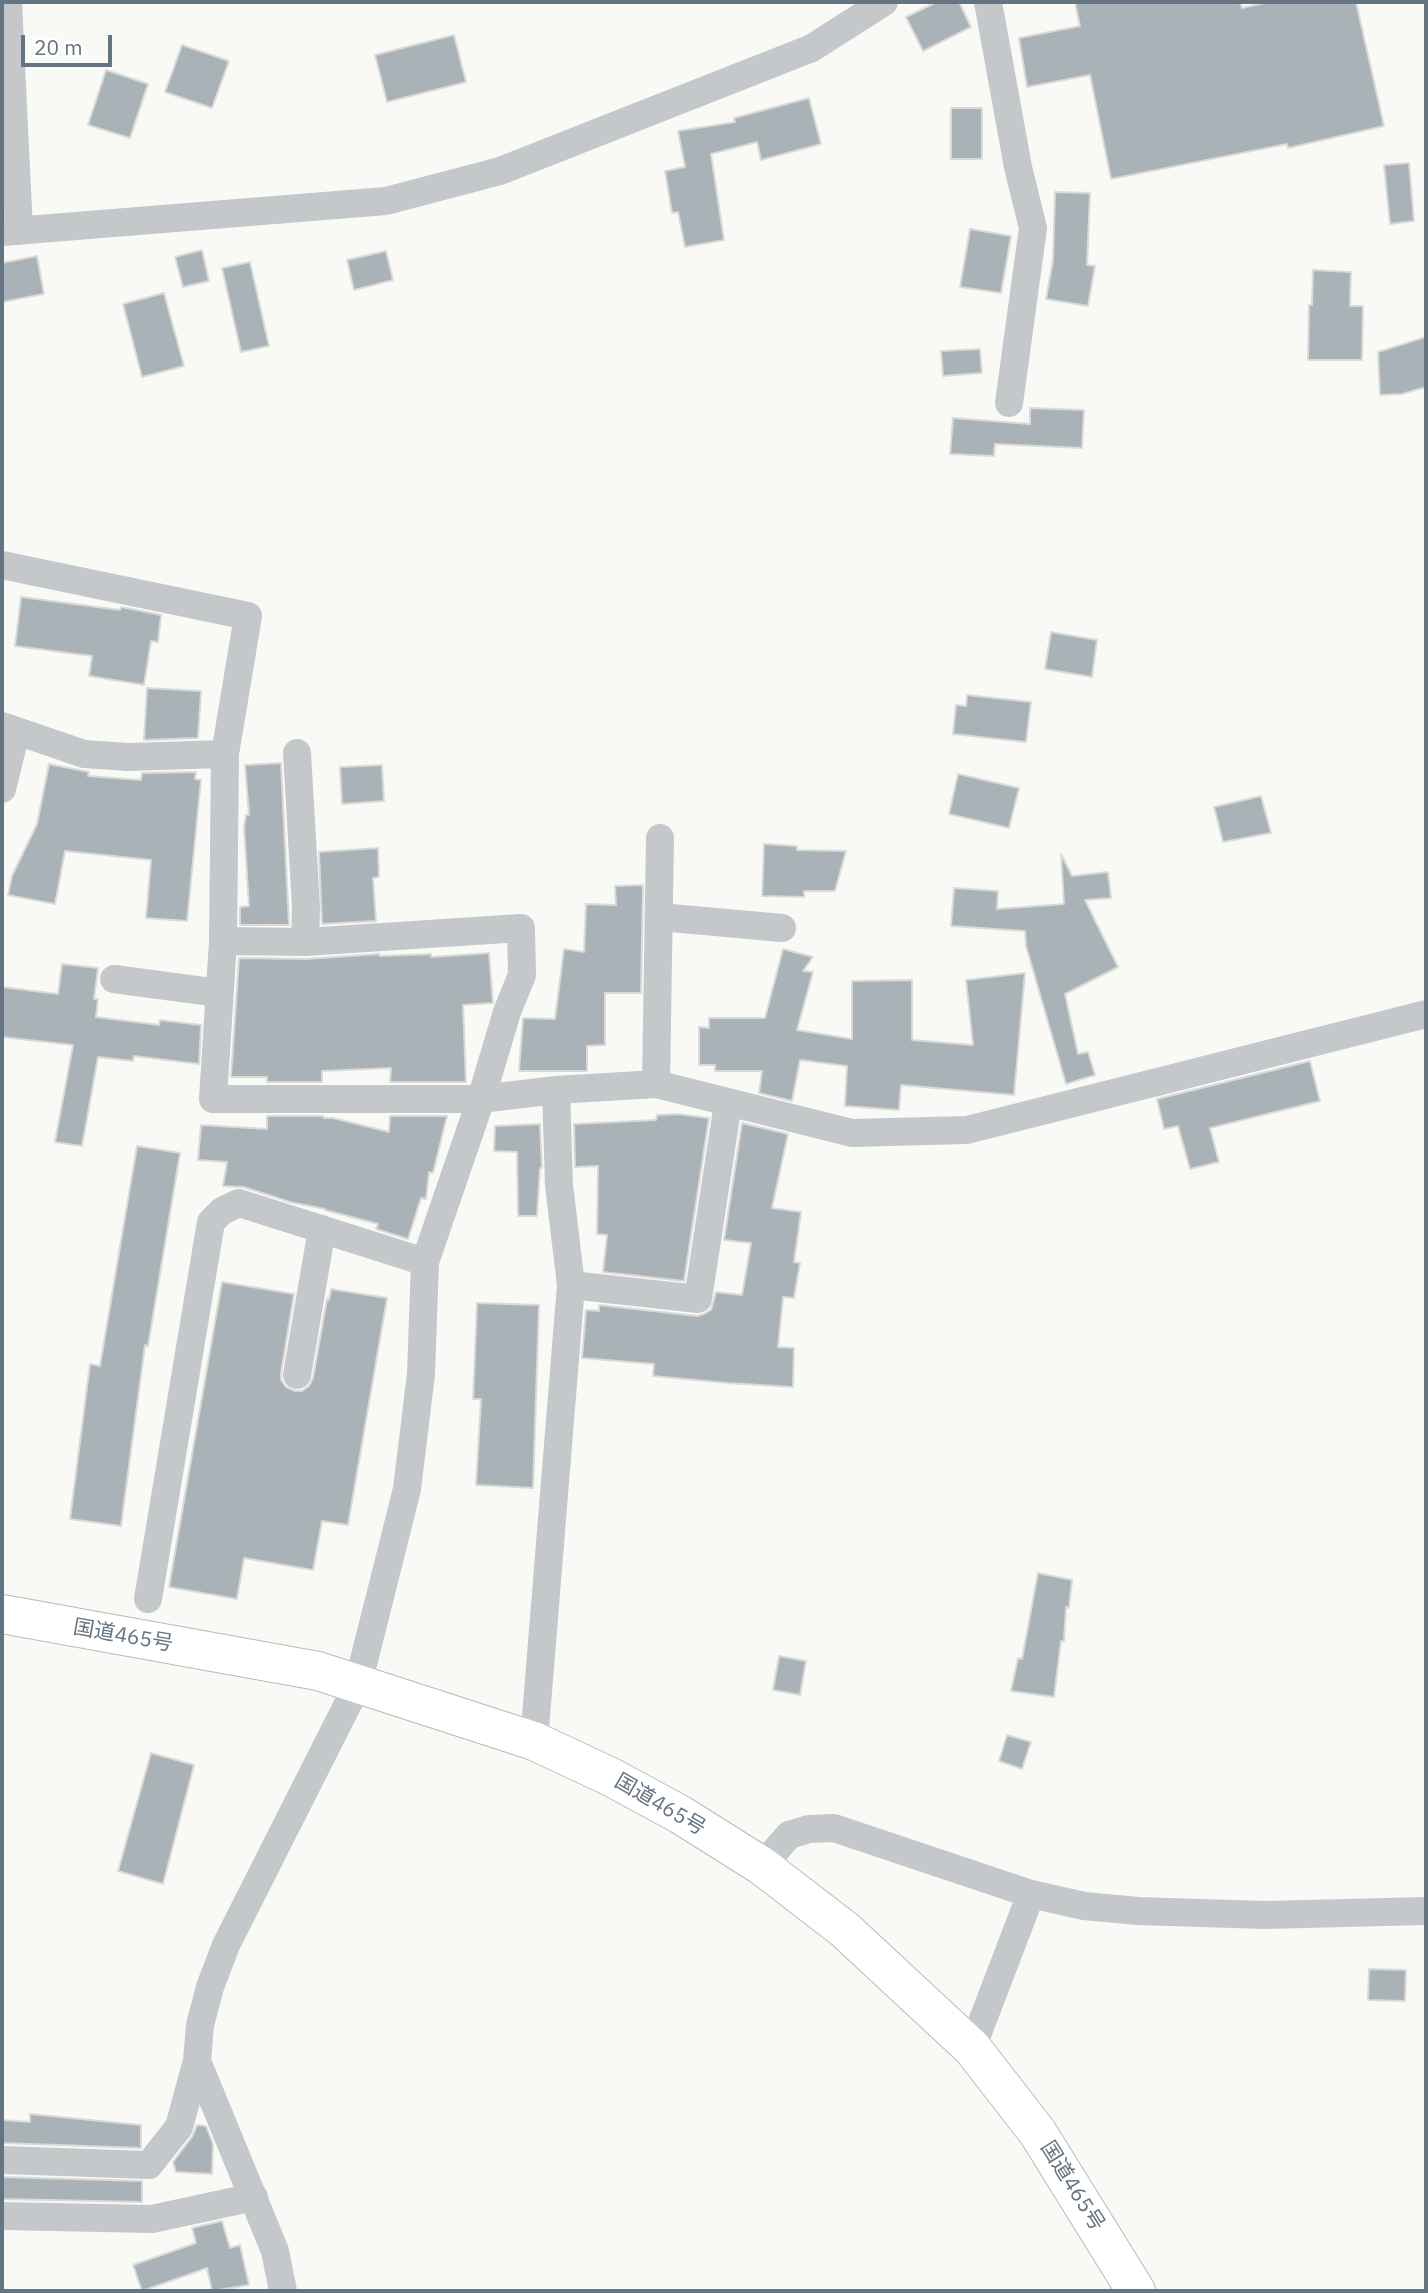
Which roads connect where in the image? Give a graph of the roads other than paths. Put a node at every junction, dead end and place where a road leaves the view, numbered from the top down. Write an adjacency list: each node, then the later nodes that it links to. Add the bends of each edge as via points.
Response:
1 (8, 2): 4 (street)
2 (884, 2): 4 (street, via 812,48 500,171 386,201)
3 (988, 2): 5 (street, via 1033,228)
4 (10, 231)
5 (1009, 403)
6 (2, 565): 9 (street, via 248,616)
7 (9, 729): 9 (street, via 84,754); 10 (street)
8 (296, 753): 15 (street)
9 (225, 754): 14 (street)
10 (2, 789)
11 (660, 838): 12 (street)
12 (660, 917): 13 (street); 19 (street)
13 (782, 928)
14 (223, 941): 15 (street); 17 (street)
15 (305, 943): 21 (street, via 522,928 522,975 506,1012)
16 (114, 979): 17 (street)
17 (219, 993): 21 (street, via 213,1099)
18 (1426, 1014): 22 (street, via 967,1130 852,1133)
19 (656, 1084): 20 (street); 22 (street)
20 (556, 1090): 21 (street); 25 (street, via 559,1185)
21 (481, 1100): 24 (street)
22 (727, 1103): 25 (street, via 698,1299)
23 (322, 1230): 24 (street); 26 (street); 27 (street, via 239,1203 211,1222)
24 (425, 1262): 29 (street, via 421,1374 407,1489)
25 (571, 1285): 30 (street)
26 (297, 1375)
27 (148, 1599)
28 (2, 1614): 29 (highway, 国道465号, via 318,1671)
29 (358, 1684): 30 (highway, 国道465号); 35 (street, via 226,1945 200,2025)
30 (534, 1741): 31 (highway, 国道465号, via 681,1815)
31 (762, 1866): 32 (street, via 789,1835 834,1828); 34 (highway, 国道465号, via 845,1930)
32 (1031, 1895): 33 (street, via 1138,1911 1265,1915); 34 (street)
33 (1426, 1911)
34 (972, 2048): 40 (highway, 国道465号, via 1038,2133)
35 (197, 2061): 36 (street, via 179,2127 149,2165); 37 (street)
36 (2, 2160)
37 (254, 2197): 38 (street, via 152,2219); 39 (street, via 275,2251)
38 (2, 2216)
39 (283, 2291)
40 (1136, 2291)

